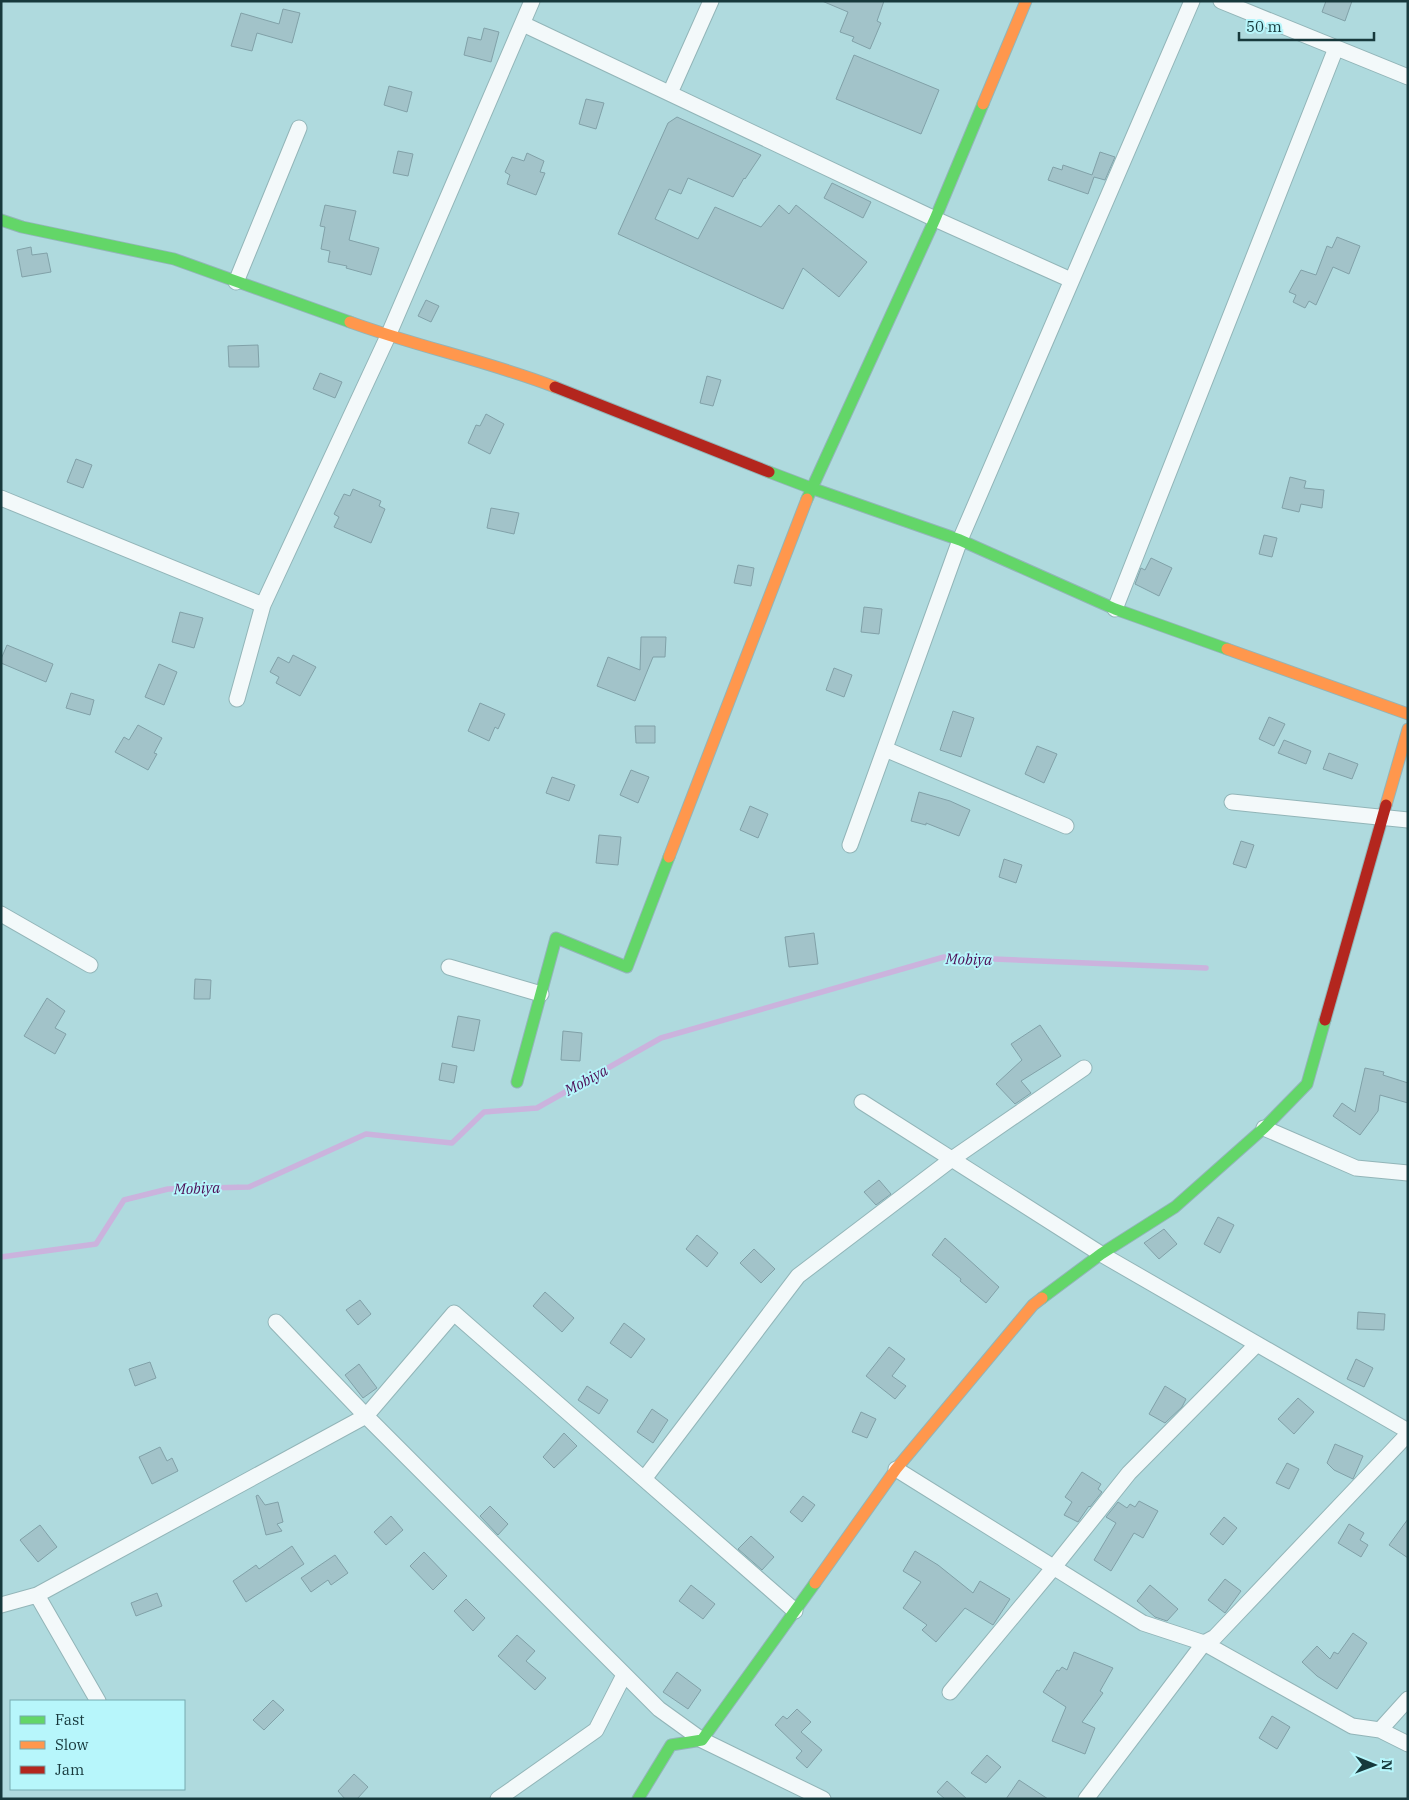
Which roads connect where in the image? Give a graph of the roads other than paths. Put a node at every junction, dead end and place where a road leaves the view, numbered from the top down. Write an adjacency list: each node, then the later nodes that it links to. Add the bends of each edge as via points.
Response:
1 (532, 1): 6 (street)
2 (710, 1): 9 (street)
3 (1026, 1): 12 (street)
4 (1192, 1): 13 (street)
5 (1220, 1): 7 (street)
6 (523, 24): 9 (street); 15 (street)
7 (1336, 48): 8 (street); 20 (street)
8 (1408, 77)
9 (670, 93): 12 (street)
10 (299, 128): 14 (street)
11 (1, 220): 14 (street, via 174,259)
12 (935, 220): 13 (street); 16 (street)
13 (1071, 280): 18 (street)
14 (236, 282): 15 (street)
15 (388, 336): 16 (street, via 524,375); 19 (street)
16 (811, 488): 18 (street); 33 (street, via 627,967 556,938)
17 (1, 498): 19 (street)
18 (960, 540): 20 (street); 24 (street)
19 (263, 605): 21 (street)
20 (1115, 609): 22 (street)
21 (237, 699)
22 (1408, 714)
23 (1408, 729): 26 (street)
24 (885, 749): 28 (street); 29 (street)
25 (1232, 802): 26 (street)
26 (1382, 817): 27 (street); 37 (street, via 1307,1084)
27 (1408, 820)
28 (1066, 826)
29 (850, 845)
30 (1, 914): 31 (street)
31 (90, 964)
32 (450, 967): 33 (street)
33 (541, 994): 35 (street)
34 (1084, 1068): 38 (street)
35 (517, 1082)
36 (862, 1102): 38 (street)
37 (1264, 1128): 39 (street, via 1356,1168); 40 (street, via 1175,1207)
38 (952, 1159): 40 (street); 46 (street, via 798,1276)
39 (1408, 1173)
40 (1101, 1254): 42 (street); 45 (street, via 1033,1305)
41 (276, 1322): 43 (street)
42 (1257, 1344): 44 (street); 47 (street, via 1129,1473)
43 (366, 1416): 46 (street, via 454,1313); 48 (street); 52 (street)
44 (1408, 1433): 51 (street, via 1215,1637)
45 (896, 1469): 47 (street); 50 (street)
46 (644, 1479): 50 (street)
47 (1054, 1567): 51 (street, via 1143,1623); 53 (street)
48 (38, 1594): 49 (street); 55 (street)
49 (1, 1605)
50 (795, 1611): 57 (street)
51 (1204, 1643): 56 (street, via 1352,1726); 62 (street)
52 (624, 1674): 57 (street, via 659,1709); 59 (street, via 596,1730)
53 (950, 1692)
54 (1408, 1699): 56 (street)
55 (97, 1700)
56 (1380, 1730): 58 (street)
57 (702, 1740): 60 (street, via 671,1745); 61 (street)
58 (1408, 1744)
59 (498, 1799)
60 (638, 1799)
61 (823, 1799)
62 (1086, 1799)

